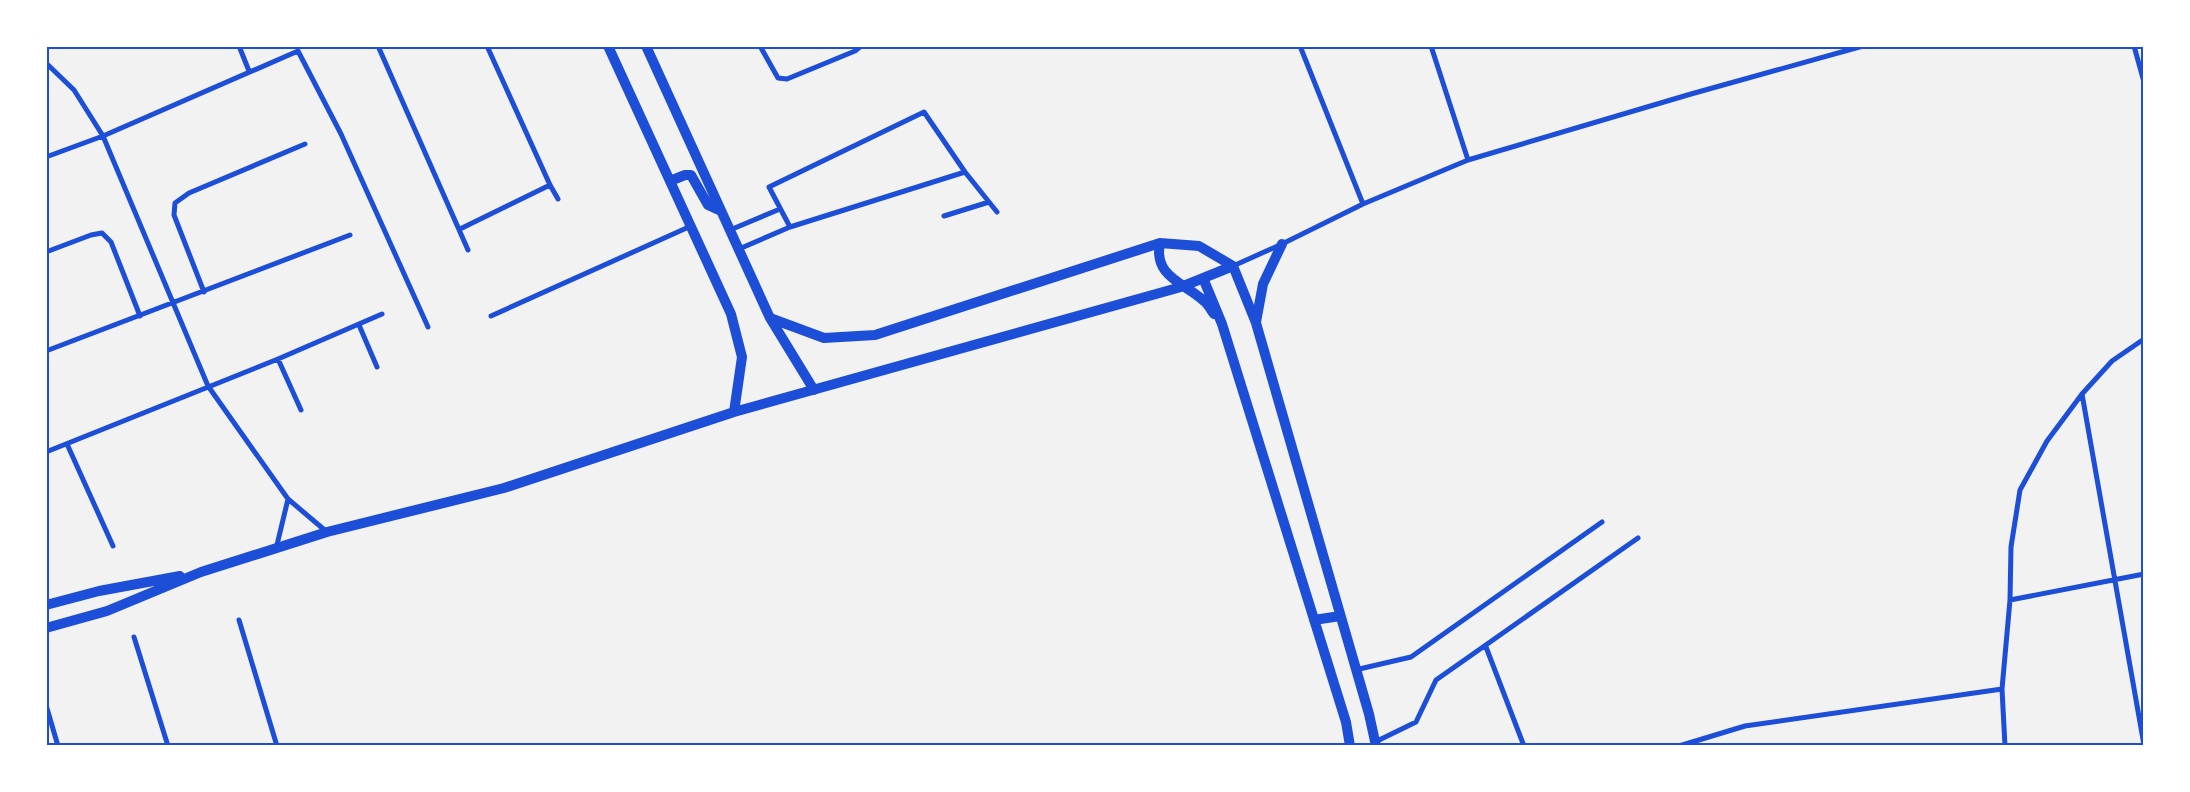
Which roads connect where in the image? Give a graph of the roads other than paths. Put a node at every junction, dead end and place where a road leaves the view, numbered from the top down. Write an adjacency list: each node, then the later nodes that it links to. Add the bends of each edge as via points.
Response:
1 (239, 46): 13 (street)
2 (378, 46): 31 (street)
3 (487, 46): 21 (street)
4 (608, 46): 20 (main road)
5 (646, 46): 26 (main road)
6 (760, 46): 7 (street, via 778,78 787,79)
7 (861, 46)
8 (1300, 46): 24 (street)
9 (1431, 46): 18 (street)
10 (1863, 46): 18 (street)
11 (2134, 46): 14 (street)
12 (46, 64): 15 (street, via 74,90)
13 (249, 71): 15 (street); 51 (street, via 298,51 341,134)
14 (2144, 82)
15 (103, 136): 17 (street); 43 (street)
16 (305, 144): 42 (street, via 189,193 175,203 174,215)
17 (46, 157)
18 (1468, 160): 24 (street)
19 (965, 172): 23 (street); 25 (street, via 924,112 770,187); 30 (street)
20 (670, 181): 26 (main road, via 691,175 708,205); 29 (main road)
21 (550, 186): 22 (street); 31 (street)
22 (558, 199)
23 (989, 202): 27 (street); 28 (street)
24 (1363, 204): 35 (street)
25 (780, 209): 30 (street); 32 (street)
26 (721, 211): 32 (main road)
27 (997, 212)
28 (944, 216)
29 (691, 226): 46 (street); 60 (main road, via 731,314 742,356)
30 (790, 227): 36 (street)
31 (460, 229): 37 (street)
32 (730, 230): 36 (main road)
33 (350, 235): 42 (street)
34 (1160, 244): 39 (main road, via 1199,246); 41 (main road, via 1160,264); 47 (main road, via 875,335 824,338)
35 (1282, 244): 39 (street); 48 (main road, via 1263,284)
36 (739, 249): 47 (main road)
37 (468, 250)
38 (46, 252): 45 (street, via 102,233 110,242)
39 (1233, 266): 40 (main road); 48 (main road)
40 (1203, 278): 41 (main road); 49 (main road)
41 (1181, 287): 49 (main road, via 1204,301); 57 (main road)
42 (204, 292): 43 (street)
43 (172, 304): 45 (street); 56 (street)
44 (382, 314): 50 (street)
45 (140, 316): 53 (street)
46 (491, 316)
47 (770, 318): 57 (main road)
48 (1256, 323): 74 (main road)
49 (1222, 324): 76 (main road)
50 (359, 325): 54 (street); 55 (street)
51 (428, 327)
52 (2144, 339): 58 (street, via 2112,361)
53 (46, 351)
54 (278, 359): 56 (street); 59 (street)
55 (377, 367)
56 (208, 386): 61 (street); 63 (street)
57 (814, 390): 60 (main road)
58 (2082, 394): 71 (street); 72 (street, via 2047,441 2020,490 2011,547)
59 (301, 410)
60 (734, 412): 65 (main road, via 504,488)
61 (67, 444): 62 (street); 67 (street)
62 (46, 452)
63 (288, 499): 65 (street); 68 (street)
64 (1602, 522): 80 (street, via 1411,658)
65 (327, 532): 68 (main road)
66 (1638, 538): 79 (street)
67 (113, 546)
68 (276, 549): 69 (main road)
69 (201, 572): 73 (main road, via 98,591); 77 (main road, via 107,611)
70 (2144, 574): 71 (street)
71 (2116, 580): 72 (street); 84 (street)
72 (2010, 600): 81 (street)
73 (46, 605)
74 (1340, 616): 76 (main road); 80 (main road)
75 (239, 620): 87 (street)
76 (1314, 620): 88 (main road, via 1346,722)
77 (46, 628)
78 (134, 637): 86 (street)
79 (1486, 647): 83 (street, via 1436,680 1416,722); 89 (street)
80 (1355, 670): 83 (main road)
81 (2002, 689): 90 (street, via 1745,726); 91 (street)
82 (46, 706): 85 (street)
83 (1375, 744)
84 (2144, 745)
85 (58, 746)
86 (168, 746)
87 (277, 746)
88 (1350, 746)
89 (1524, 746)
90 (1679, 746)
91 (2005, 746)

